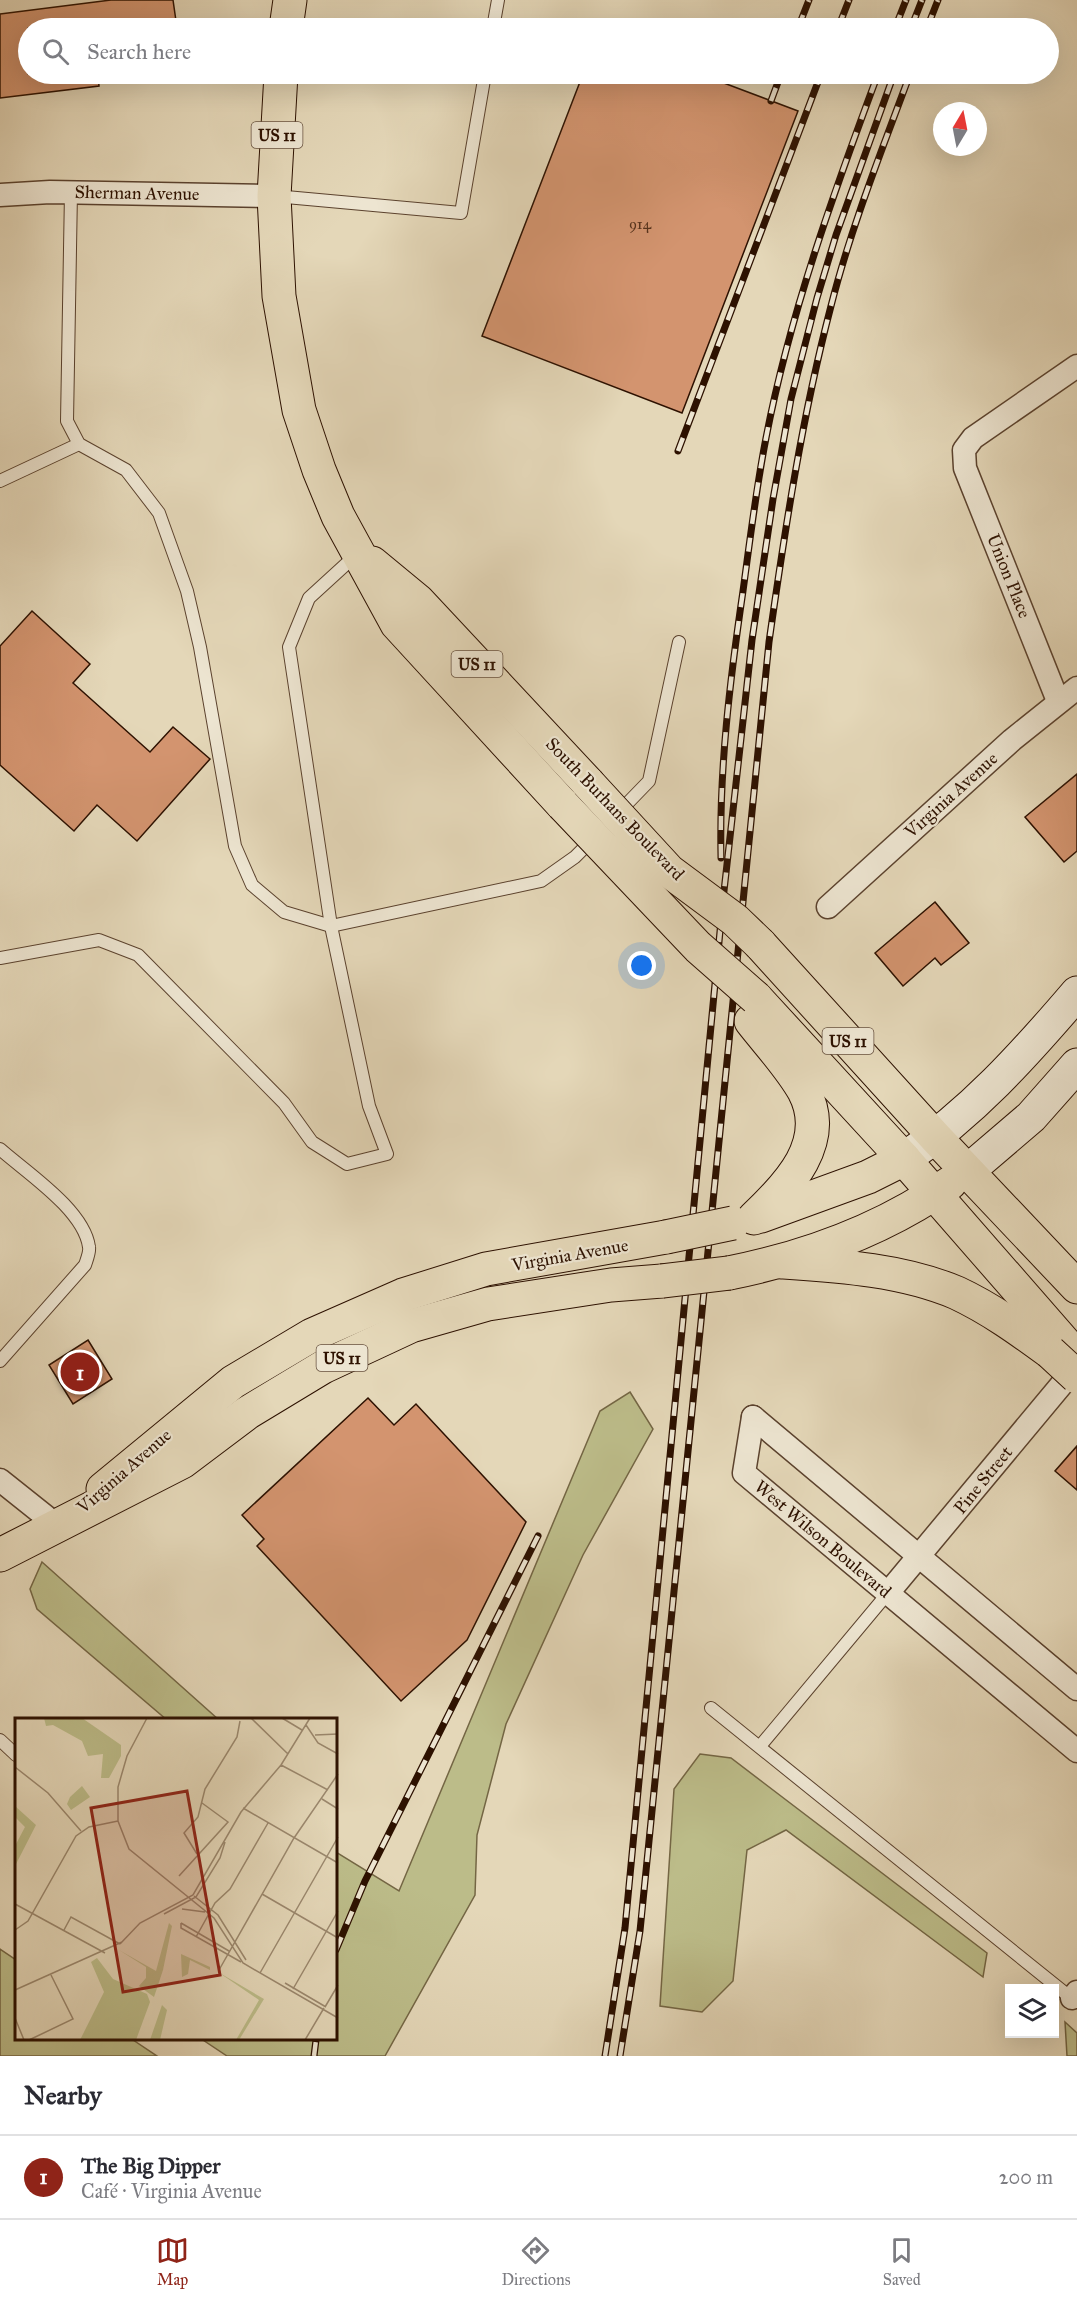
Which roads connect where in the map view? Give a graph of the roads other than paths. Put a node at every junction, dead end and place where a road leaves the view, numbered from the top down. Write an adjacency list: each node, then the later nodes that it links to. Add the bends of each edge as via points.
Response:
1 (290, 0): 3 (main road)
2 (498, 0): 4 (lane)
3 (287, 18)
4 (495, 18)
5 (280, 84): 9 (main road, South Burhans Boulevard / US 11)
6 (483, 84): 9 (lane, via 461,213)
7 (70, 192): 8 (street, Sherman Avenue); 9 (street, Sherman Avenue); 11 (lane, via 67,421)
8 (0, 195)
9 (274, 196): 13 (main road, South Burhans Boulevard / US 11, via 279,296 300,410 338,516)
10 (1077, 366): 16 (street, Union Place, via 973,438 964,450 965,468)
11 (79, 444): 12 (lane); 18 (lane, via 126,470 159,513 187,591 235,846 252,885 284,912)
12 (0, 481)
13 (359, 553): 18 (lane, via 309,598 289,647); 21 (main road, South Burhans Boulevard / US 11, bridge, via 398,624); 23 (main road, South Burhans Boulevard / US 11, bridge, via 418,601 669,871 735,920 760,944)
14 (679, 642): 18 (lane, via 649,781 574,857 541,881)
15 (1077, 688): 16 (street, Virginia Avenue)
16 (1059, 701): 17 (street, Virginia Avenue)
17 (828, 906)
18 (331, 926): 19 (lane, via 369,1106 387,1154 347,1164 312,1142 284,1103 138,955 99,940)
19 (0, 958)
20 (1077, 993): 23 (main road, Virginia Avenue, via 1010,1071)
21 (754, 1009): 25 (main road, South Burhans Boulevard); 28 (main road, via 803,1091 811,1109 812,1128 806,1151 789,1184)
22 (1077, 1065): 26 (main road, Virginia Avenue, via 1031,1117)
23 (936, 1138): 25 (main road, Virginia Avenue); 26 (main road, South Burhans Boulevard / US 11)
24 (0, 1149): 32 (lane, via 67,1207 85,1232 90,1249 86,1265)
25 (904, 1159): 27 (main road); 28 (main road, Virginia Avenue, via 868,1178)
26 (969, 1170): 27 (main road, Virginia Avenue / US 11); 30 (main road)
27 (933, 1195): 29 (main road, Virginia Avenue / US 11, via 846,1240); 31 (main road)
28 (744, 1221): 35 (main road, Virginia Avenue / US 11, bridge, via 486,1269 403,1295 312,1335 233,1382)
29 (782, 1262): 31 (main road, via 847,1266 908,1278 956,1293); 35 (main road, Virginia Avenue / US 11, bridge, via 729,1273 611,1285 488,1304 411,1326 323,1367 248,1413 182,1462)
30 (1077, 1287)
31 (1066, 1353): 33 (main road, bridge); 37 (street, Pine Street)
32 (0, 1361)
33 (1077, 1377)
34 (0, 1480): 35 (street)
35 (59, 1527): 36 (main road, Virginia Avenue / US 11)
36 (0, 1555)
37 (920, 1557): 38 (street, Pine Street); 38 (street, West Wilson Boulevard, via 753,1417 744,1473); 39 (street, West Wilson Boulevard)
38 (888, 1593): 42 (lane); 43 (street, West Wilson Boulevard)
39 (1077, 1689)
40 (711, 1708): 42 (lane)
41 (0, 1740): 44 (lane)
42 (760, 1745): 45 (lane)
43 (1077, 1751)
44 (15, 1754)
45 (1075, 1997)

